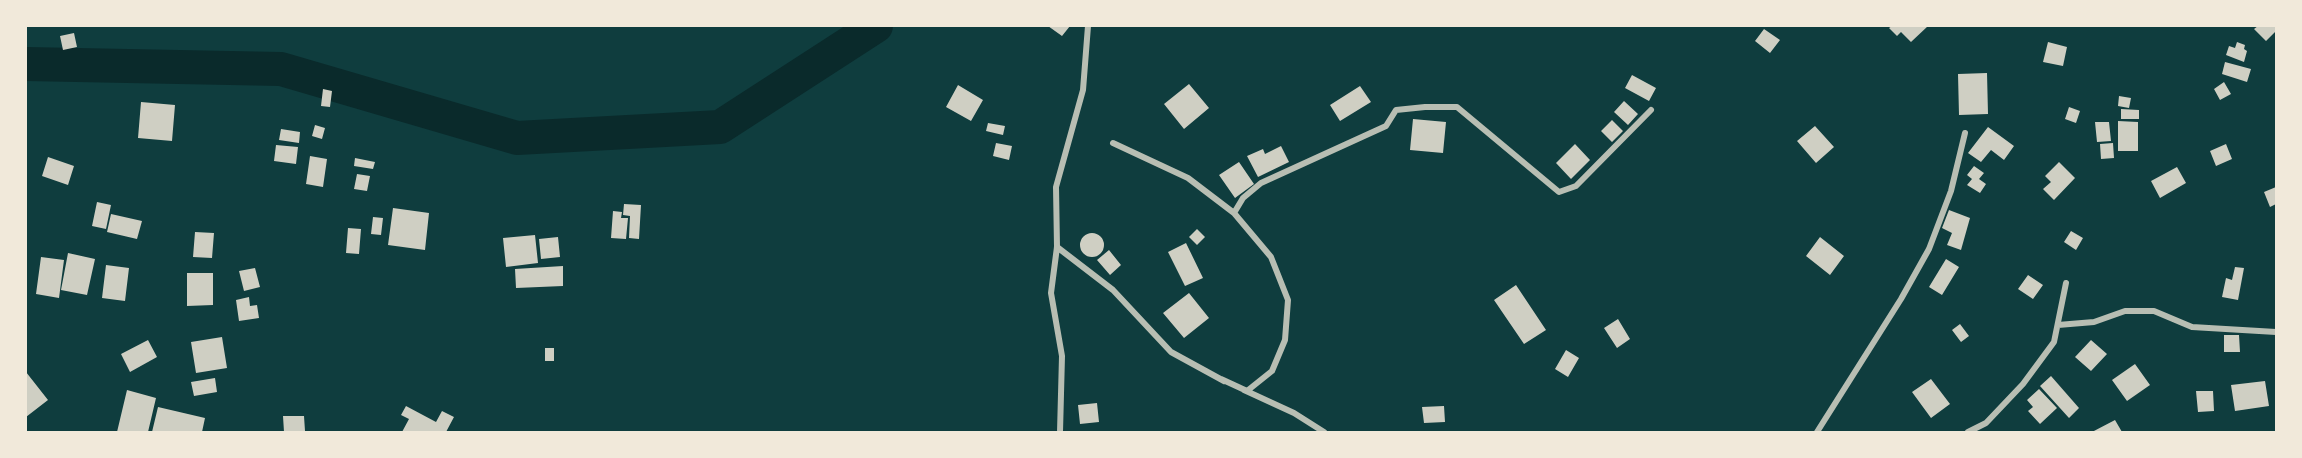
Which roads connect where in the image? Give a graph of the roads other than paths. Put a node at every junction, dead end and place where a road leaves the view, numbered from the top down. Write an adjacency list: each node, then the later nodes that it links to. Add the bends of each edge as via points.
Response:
1 (1088, 26): 6 (street, via 1083,90 1056,187)
2 (1650, 110): 5 (street, via 1576,186 1559,192 1457,107 1396,110 1386,126 1261,183 1243,198)
3 (1965, 133): 13 (street, via 1951,191 1929,249)
4 (1113, 143): 5 (street, via 1188,178)
5 (1234, 213): 10 (street, via 1271,257 1288,300 1285,340 1272,371 1248,391)
6 (1058, 247): 10 (street, via 1113,290 1171,352); 11 (street, via 1051,293 1062,356)
7 (2066, 283): 8 (street)
8 (2058, 325): 9 (street, via 2094,322 2125,311 2154,311 2192,327); 14 (street, via 2054,342 2023,384 1986,423)
9 (2277, 332)
10 (1221, 379): 12 (street, via 1294,413)
11 (1060, 432)
12 (1324, 432)
13 (1817, 432)
14 (1968, 432)

